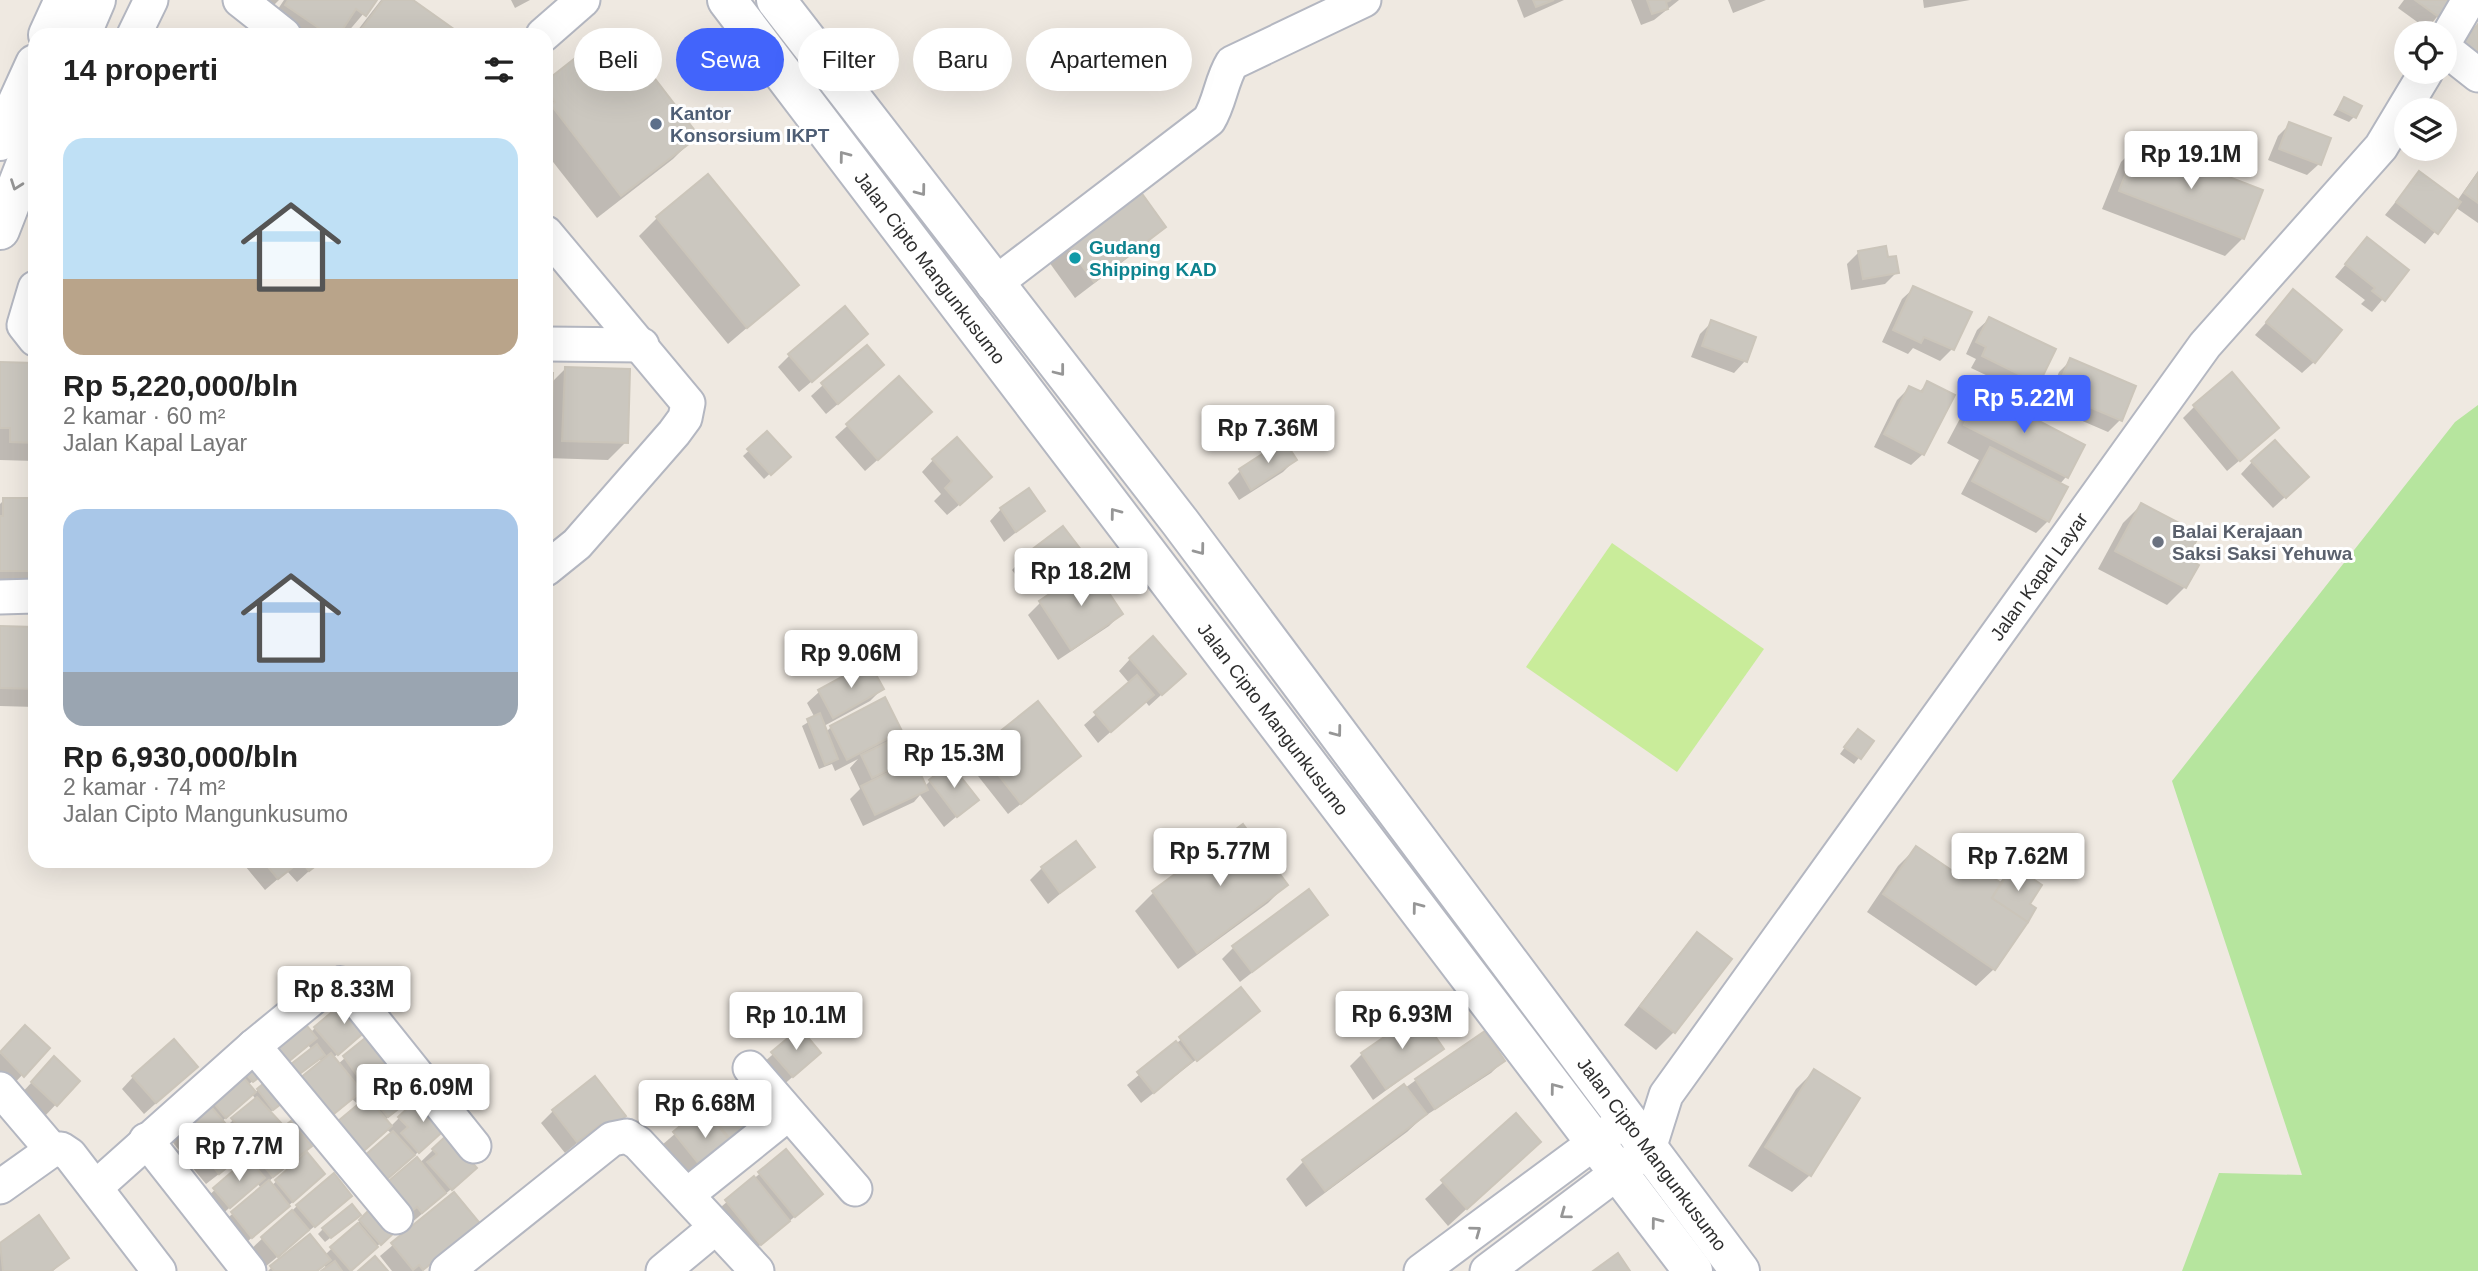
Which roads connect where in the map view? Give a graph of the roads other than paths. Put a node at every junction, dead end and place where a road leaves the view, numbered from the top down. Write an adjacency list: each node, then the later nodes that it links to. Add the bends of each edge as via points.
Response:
1 (151, 0): 10 (street)
2 (240, 0): 11 (street)
3 (583, 0): 12 (street)
4 (727, 0): 36 (street, Jalan Cipto Mangunkusumo, one-way to 4)
5 (776, 0): 21 (street, Jalan Cipto Mangunkusumo, one-way to 21)
6 (1364, 0): 8 (street)
7 (2469, 0): 9 (street)
8 (1315, 11): 21 (street, via 1232,63 1209,120)
9 (2457, 21)
10 (137, 28)
11 (275, 28)
12 (551, 28)
13 (2457, 58): 14 (street)
14 (2478, 75)
15 (28, 79): 17 (street)
16 (2419, 84): 32 (street, Jalan Kapal Layar, via 2381,147 2205,345)
17 (0, 141)
18 (28, 158): 19 (street, one-way to 19)
19 (0, 230)
20 (553, 241): 25 (street)
21 (993, 285): 34 (street, Jalan Cipto Mangunkusumo, one-way to 34, via 1180,522)
22 (28, 312): 23 (street, via 24,325)
23 (28, 330)
24 (553, 344): 25 (street)
25 (642, 345): 26 (street, via 688,403 685,418 577,544)
26 (553, 563)
27 (28, 596): 28 (street)
28 (0, 597)
29 (254, 1046): 35 (street); 37 (street, via 320,992 340,984 349,989); 45 (street)
30 (750, 1068): 33 (street)
31 (0, 1089): 39 (street)
32 (1666, 1095): 34 (street); 38 (street)
33 (788, 1114): 43 (street); 44 (street)
34 (1626, 1119): 36 (street); 38 (street, Jalan Cipto Mangunkusumo)
35 (146, 1140): 42 (street); 48 (street)
36 (1597, 1142): 40 (street, Jalan Cipto Mangunkusumo); 52 (street, one-way to 36)
37 (474, 1146)
38 (1649, 1149): 40 (street); 55 (street, Jalan Cipto Mangunkusumo)
39 (51, 1150): 41 (street); 42 (street, via 70,1154)
40 (1620, 1174): 53 (street, one-way to 53); 54 (street, Jalan Cipto Mangunkusumo, one-way to 40)
41 (0, 1187)
42 (96, 1187): 47 (street)
43 (855, 1189)
44 (687, 1195): 46 (street); 49 (street, via 638,1143 626,1136 612,1139)
45 (396, 1217)
46 (716, 1227): 50 (street); 51 (street)
47 (159, 1271)
48 (249, 1271)
49 (447, 1271)
50 (663, 1271)
51 (757, 1271)
52 (1421, 1271)
53 (1488, 1271)
54 (1693, 1271)
55 (1740, 1271)

